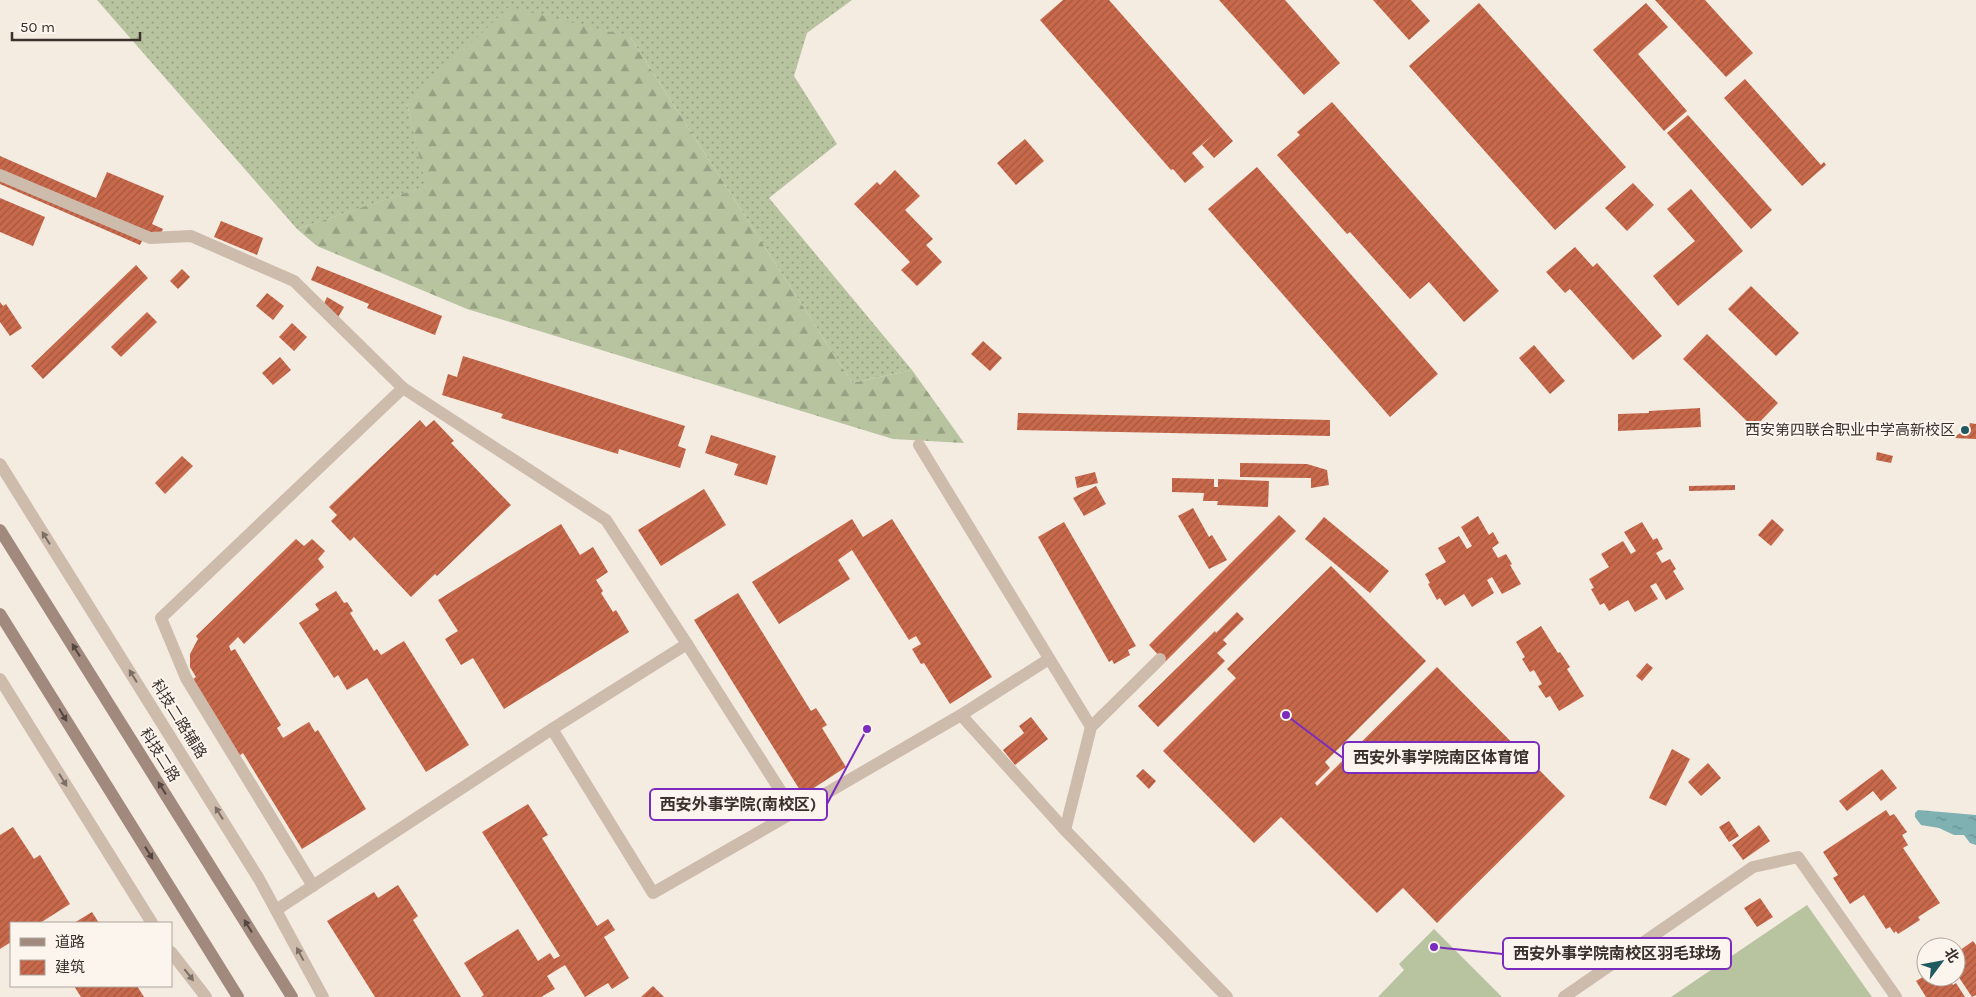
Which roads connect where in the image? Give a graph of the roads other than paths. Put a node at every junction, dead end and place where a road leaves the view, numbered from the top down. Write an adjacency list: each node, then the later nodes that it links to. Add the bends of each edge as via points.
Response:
1 (0, 175): 2 (street, via 150,238 191,236 294,281)
2 (403, 388): 7 (street, via 606,520); 16 (street, via 161,618 186,678)
3 (919, 445): 8 (street)
4 (0, 464): 17 (street, 科技二路辅路, one-way to 4, via 260,879)
5 (0, 530): 22 (main road, 科技二路, one-way to 5)
6 (0, 614): 21 (main road, one-way to 21)
7 (688, 644): 13 (street); 14 (street)
8 (1049, 659): 11 (street); 12 (street)
9 (1160, 659): 12 (street)
10 (0, 679): 18 (street, one-way to 18)
11 (961, 715): 14 (street); 15 (street)
12 (1091, 728): 15 (street)
13 (552, 729): 14 (street, via 653,893); 16 (street)
14 (794, 812)
15 (1065, 830): 24 (street)
16 (313, 886): 17 (street)
17 (276, 910): 23 (street, 科技二路辅路, one-way to 17)
18 (151, 922)
19 (172, 953): 20 (street, one-way to 20)
20 (206, 997)
21 (238, 997)
22 (292, 997)
23 (323, 997)
24 (1227, 997)
25 (1564, 997): 26 (street, via 1753,868 1798,857)
26 (1896, 997)

